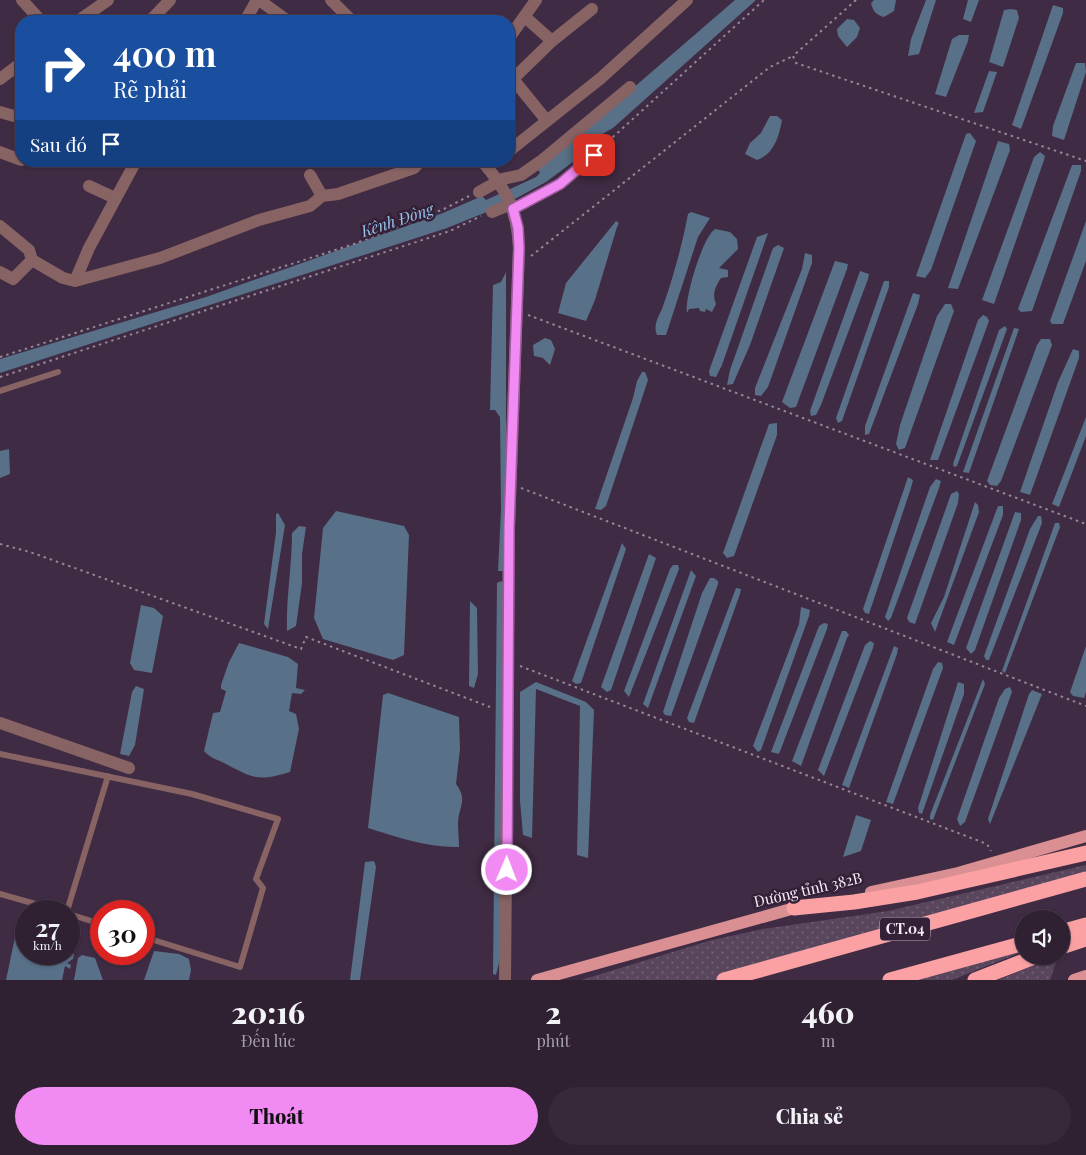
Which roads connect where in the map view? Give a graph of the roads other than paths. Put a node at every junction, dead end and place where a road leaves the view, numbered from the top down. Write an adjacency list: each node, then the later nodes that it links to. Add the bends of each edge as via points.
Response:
1 (22, 0): 9 (street)
2 (108, 0): 10 (street)
3 (170, 0): 11 (street)
4 (258, 0): 12 (street); 13 (street)
5 (332, 0): 14 (street)
6 (536, 0): 15 (street)
7 (687, 0): 25 (street, via 601,78)
8 (592, 9): 17 (street)
9 (36, 15)
10 (87, 15)
11 (156, 15)
12 (248, 15)
13 (279, 15)
14 (346, 15)
15 (525, 17): 16 (street); 17 (street)
16 (515, 30)
17 (552, 40): 19 (street)
18 (15, 68): 20 (street)
19 (515, 77)
20 (0, 79)
21 (515, 81): 25 (street)
22 (630, 87): 34 (street, via 541,162 521,175)
23 (0, 112): 24 (street)
24 (15, 116)
25 (547, 121): 26 (street)
26 (515, 146)
27 (0, 152): 29 (street)
28 (594, 155): 39 (street, via 560,184)
29 (15, 158)
30 (133, 167): 38 (street)
31 (415, 167): 37 (street, via 338,194)
32 (491, 167): 34 (street)
33 (310, 174): 37 (street)
34 (499, 181): 36 (street); 39 (street)
35 (89, 186): 38 (street)
36 (478, 192)
37 (322, 196): 44 (street, via 310,206 259,220 160,258)
38 (115, 198): 44 (street)
39 (512, 206): 40 (street); 66 (street, via 518,228 518,258 510,484)
40 (492, 212)
41 (0, 226): 42 (street, via 28,250)
42 (32, 260): 43 (street, via 13,279); 44 (street, via 63,278)
43 (0, 272)
44 (75, 281)
45 (58, 372): 46 (lane)
46 (0, 391)
47 (0, 723): 49 (street)
48 (0, 754): 50 (lane)
49 (129, 768)
50 (108, 776): 56 (lane); 61 (lane, via 192,794 278,819 256,880 263,888 240,967)
51 (1086, 836): 57 (main road, Đường tỉnh 382B, via 958,873)
52 (1086, 853): 57 (highway, via 917,892)
53 (1086, 879): 68 (highway, CT.04)
54 (0, 894): 55 (lane)
55 (21, 900)
56 (72, 900)
57 (794, 908): 67 (main road, Đường tỉnh 382B)
58 (1086, 925): 59 (highway)
59 (1070, 929)
60 (1086, 939): 62 (highway)
61 (155, 940)
62 (1070, 944)
63 (1015, 945): 69 (highway)
64 (1015, 965): 70 (highway)
65 (1086, 976): 71 (main road)
66 (505, 980)
67 (537, 980)
68 (724, 980)
69 (890, 980)
70 (975, 980)
71 (1074, 980)

